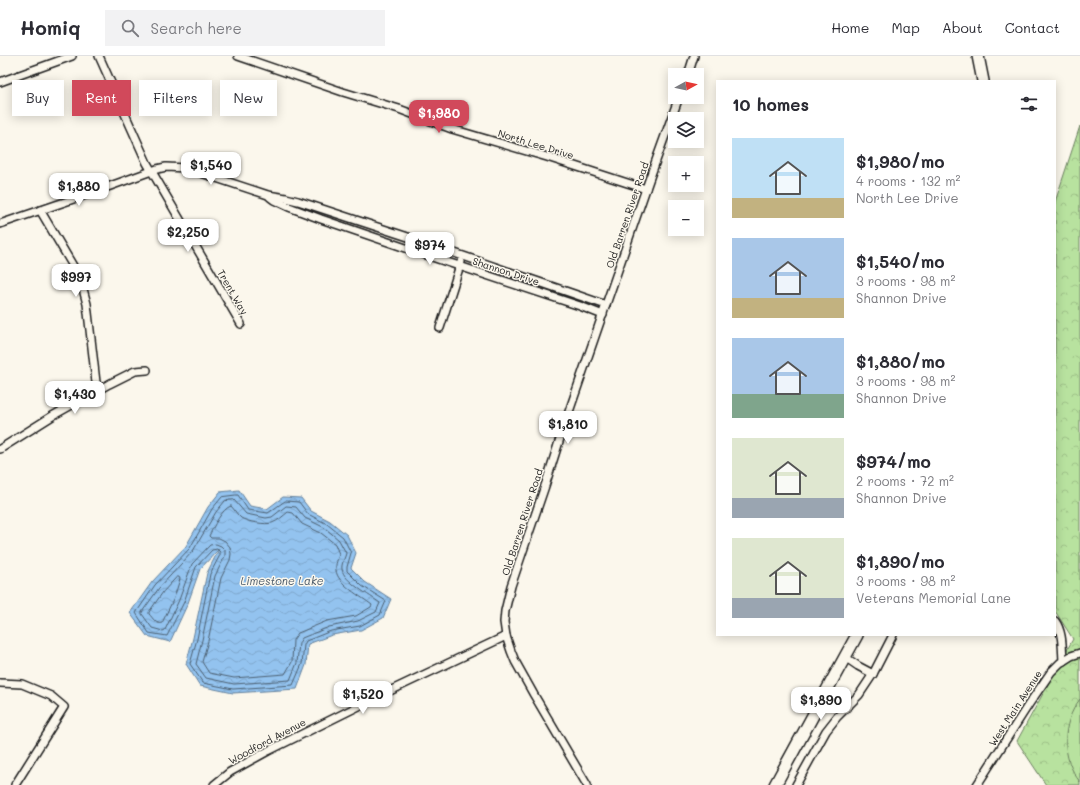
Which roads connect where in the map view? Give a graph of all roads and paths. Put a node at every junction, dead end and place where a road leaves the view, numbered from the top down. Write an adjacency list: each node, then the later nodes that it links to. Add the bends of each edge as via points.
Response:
1 (72, 56): 8 (street)
2 (99, 56): 10 (street, Trent Way)
3 (238, 56): 11 (street, North Lee Drive, via 452,129)
4 (694, 56): 6 (street)
5 (978, 56): 7 (main road)
6 (690, 68)
7 (983, 80)
8 (0, 82)
9 (676, 104): 11 (street, Old Barren River Road)
10 (151, 171): 12 (street, Shannon Drive, via 166,167 186,168); 13 (street, Shannon Drive); 23 (street, Trent Way)
11 (646, 189): 21 (street, Old Barren River Road)
12 (268, 195): 14 (street, Shannon Drive, via 298,201); 16 (street, Shannon Drive, via 289,207)
13 (40, 210): 15 (street, Shannon Drive); 26 (street, via 73,266 83,289)
14 (364, 222): 16 (street); 17 (street, Shannon Drive)
15 (0, 224)
16 (360, 232): 18 (street, Shannon Drive)
17 (463, 256): 18 (street); 19 (street, Shannon Drive)
18 (459, 266): 20 (street, Shannon Drive); 24 (street)
19 (534, 280): 20 (street); 21 (street, Shannon Drive)
20 (531, 290): 22 (street, Shannon Drive)
21 (606, 305): 22 (street, Old Barren River Road)
22 (603, 315): 29 (street, Old Barren River Road, via 512,586 505,611)
23 (240, 324)
24 (440, 328)
25 (147, 370): 26 (street, via 135,371)
26 (97, 391): 27 (street)
27 (0, 449)
28 (1056, 623): 34 (street, via 1061,633)
29 (506, 636): 38 (street, Woodford Avenue, via 268,751 230,772); 39 (street, Old Barren River Road, via 521,671)
30 (857, 636): 33 (main road)
31 (892, 636): 35 (street)
32 (1080, 653): 34 (street, West Main Avenue)
33 (845, 657): 35 (street); 40 (main road)
34 (1063, 661): 42 (street, West Main Avenue, via 1043,682)
35 (872, 674): 41 (street, via 859,695 836,717 826,731)
36 (0, 683): 37 (street, via 22,684 51,696 64,707)
37 (15, 785)
38 (214, 785)
39 (587, 785)
40 (776, 785)
41 (796, 785)
42 (978, 785)

